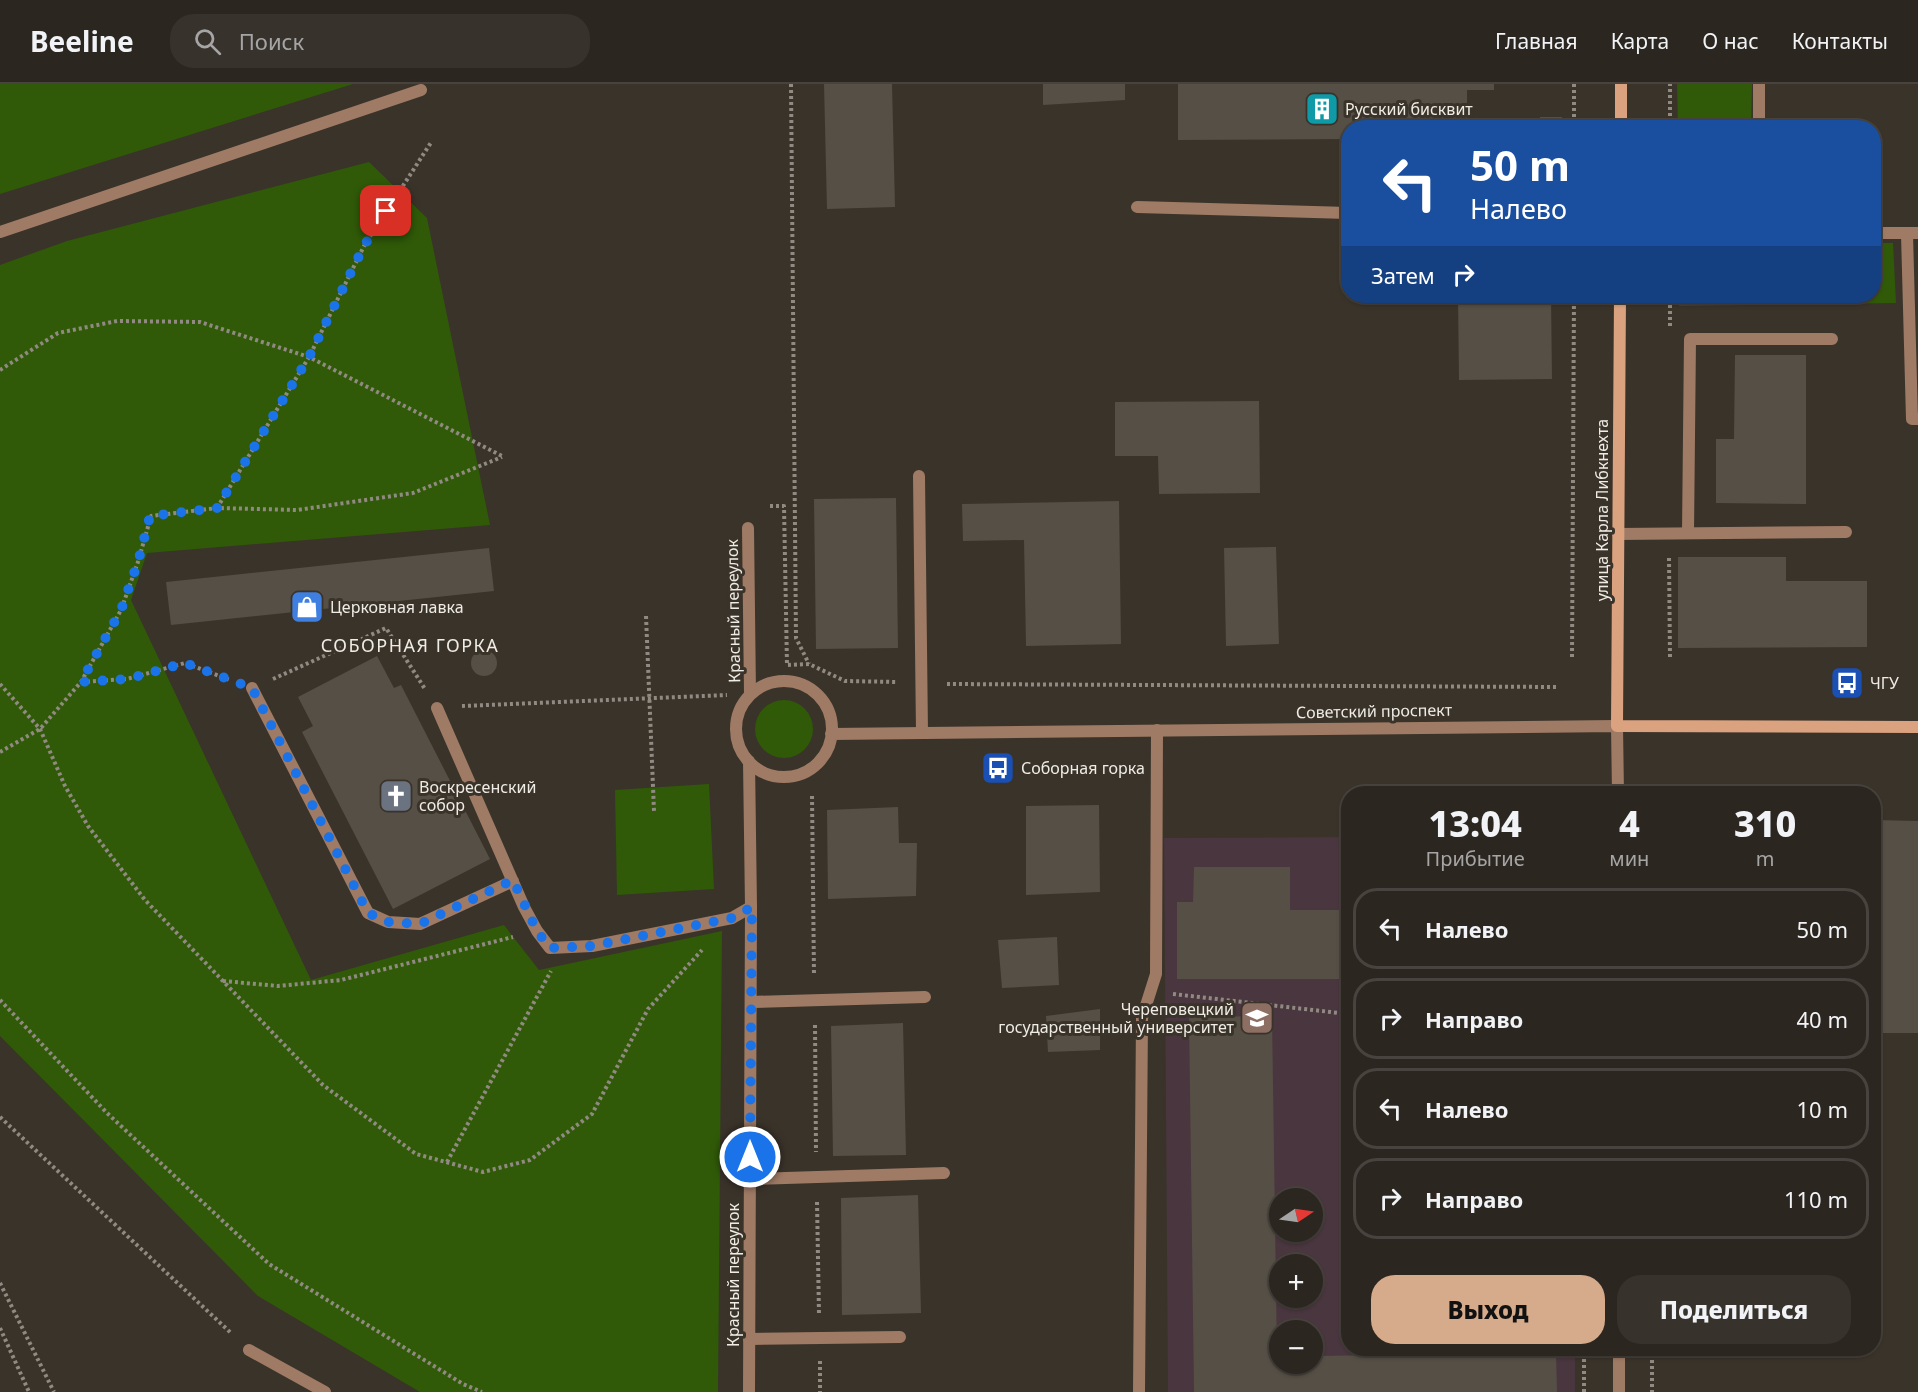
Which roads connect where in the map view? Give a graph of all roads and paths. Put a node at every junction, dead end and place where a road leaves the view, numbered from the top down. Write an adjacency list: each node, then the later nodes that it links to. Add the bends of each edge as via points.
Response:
1 (790, 84): 32 (path, via 796,638)
2 (1574, 84): 7 (path)
3 (1621, 84): 8 (main road)
4 (1670, 84): 9 (path)
5 (1759, 84): 10 (street)
6 (421, 90): 14 (street)
7 (1574, 120)
8 (1621, 120)
9 (1670, 120)
10 (1759, 120)
11 (432, 141): 20 (path, via 364,246)
12 (1137, 207): 13 (street)
13 (1341, 213)
14 (0, 232)
15 (1881, 233): 16 (street)
16 (1912, 234): 22 (street, via 1912,419)
17 (1574, 303): 31 (path)
18 (1620, 303): 29 (main road, улица Карла Либкнехта)
19 (1832, 339): 28 (street, via 1690,339)
20 (309, 357): 21 (path, via 200,322 117,321 58,333); 25 (path); 25 (path, via 502,457 413,494 297,510)
21 (0, 370)
22 (1918, 419)
23 (919, 476): 34 (street)
24 (770, 506): 32 (path, via 784,506 787,665)
25 (217, 508): 33 (path, via 150,516 121,610)
26 (748, 528): 39 (street, Красный переулок)
27 (1846, 532): 28 (street)
28 (1688, 533): 29 (street)
29 (1618, 534): 42 (main road, улица Карла Либкнехта)
30 (646, 616): 40 (path)
31 (1572, 657)
32 (809, 664): 34 (path, via 845,681)
33 (81, 682): 37 (path, via 127,679 185,663); 44 (path)
34 (922, 682): 36 (path); 46 (street)
35 (0, 684): 44 (path)
36 (1558, 687)
37 (252, 688): 41 (path, via 386,628); 53 (street, via 368,913 388,922 420,924)
38 (731, 694): 40 (path)
39 (750, 694): 47 (street, via 769,683 790,681 811,688 825,704 833,724); 49 (street, via 738,712 736,734)
40 (649, 698): 41 (path); 52 (path)
41 (437, 708): 53 (street)
42 (1617, 726): 43 (main road, Советский проспект); 45 (street, Советский проспект); 50 (street)
43 (1918, 726)
44 (40, 729): 48 (path); 58 (path, via 88,826 145,900)
45 (1157, 730): 46 (street, Советский проспект); 59 (street, via 1156,974)
46 (922, 733): 47 (street, Советский проспект)
47 (831, 734): 49 (street, via 830,746 818,764 799,775 778,777 758,770)
48 (0, 752)
49 (749, 761): 54 (street, Красный переулок)
50 (1618, 786)
51 (812, 796): 62 (path)
52 (654, 811)
53 (513, 880): 56 (street)
54 (752, 907): 55 (street); 63 (street, Красный переулок)
55 (732, 918): 57 (street, via 592,946); 66 (path, via 648,1008 592,1114 530,1160 483,1172)
56 (537, 931): 57 (street, via 550,948); 58 (path, via 341,980 278,987)
57 (564, 947): 66 (path)
58 (223, 981): 66 (path, via 323,1085 416,1154)
59 (1150, 991): 64 (path); 85 (street, via 1142,1018)
60 (925, 997): 62 (street)
61 (0, 1000): 82 (path, via 107,1113 269,1264)
62 (814, 1001): 63 (street); 68 (path)
63 (751, 1002): 69 (street, Красный переулок)
64 (1341, 1013)
65 (0, 1117): 75 (path)
66 (447, 1162)
67 (944, 1173): 68 (street)
68 (817, 1177): 69 (street); 73 (path)
69 (750, 1179): 74 (street, Красный переулок)
70 (0, 1283): 80 (path)
71 (0, 1329): 79 (path)
72 (900, 1337): 73 (street)
73 (819, 1338): 74 (street); 84 (path)
74 (749, 1339): 83 (street, Красный переулок)
75 (249, 1350): 81 (street)
76 (1584, 1356): 86 (path)
77 (1619, 1356): 87 (street)
78 (1652, 1356): 88 (path)
79 (29, 1392)
80 (54, 1392)
81 (325, 1392)
82 (482, 1392)
83 (749, 1392)
84 (820, 1392)
85 (1139, 1392)
86 (1584, 1392)
87 (1619, 1392)
88 (1652, 1392)

